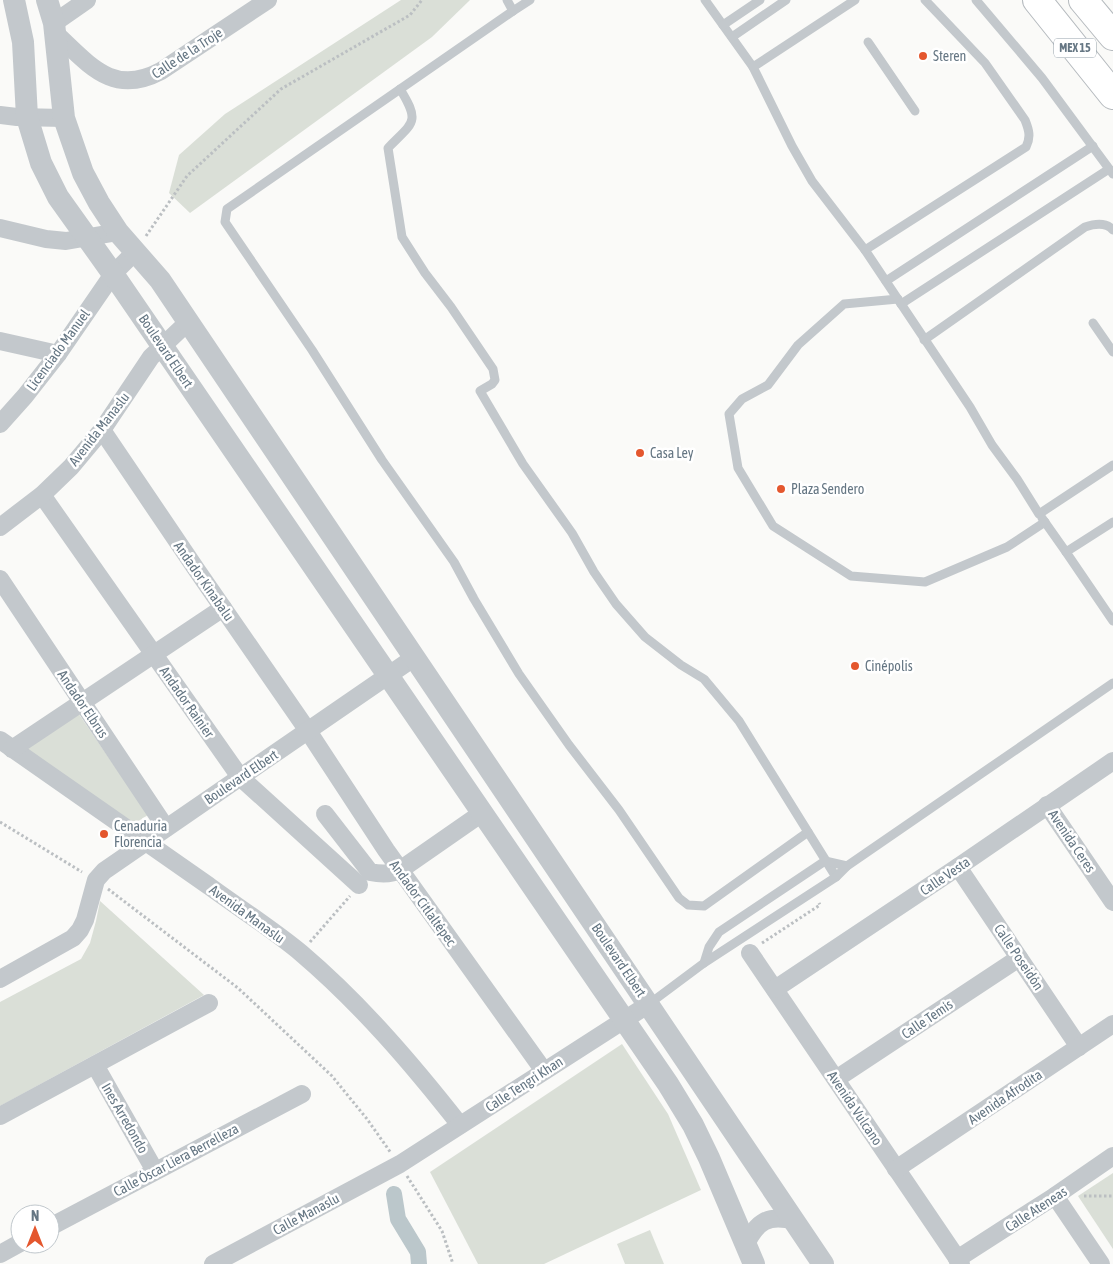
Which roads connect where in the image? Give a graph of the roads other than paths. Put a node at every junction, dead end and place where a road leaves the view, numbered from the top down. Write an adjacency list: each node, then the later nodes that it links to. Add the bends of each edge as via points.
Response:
1 (13, 0): 26 (street, Boulevard Elbert, via 23,42)
2 (47, 0): 17 (street, Boulevard Elbert)
3 (87, 0): 17 (street)
4 (268, 0): 17 (street, Calle de la Troje, via 161,72 136,81 102,74)
5 (507, 0): 15 (lane)
6 (530, 0): 15 (lane)
7 (705, 0): 16 (lane)
8 (760, 0): 16 (lane)
9 (786, 0): 19 (lane)
10 (856, 0): 21 (lane)
11 (926, 0): 34 (lane, via 985,63 1025,120 1030,139 1026,147)
12 (976, 0): 28 (lane, via 1042,78)
13 (1037, 0): 23 (main road, MEX 15)
14 (1082, 0): 18 (main road, MEX 15)
15 (513, 11): 22 (lane)
16 (724, 25): 19 (lane)
17 (55, 28): 27 (street, Boulevard Elbert)
18 (1113, 36)
19 (732, 37): 21 (lane)
20 (868, 42): 24 (lane)
21 (753, 67): 34 (lane, via 812,181)
22 (400, 89): 71 (lane, via 414,116 413,123 388,148 402,236 493,369 495,380 480,392 523,464 572,533 616,604 645,637 713,689 739,721); 71 (lane, via 227,209 225,222 228,229 454,562 535,697 679,898 688,905 704,906)
23 (1113, 95)
24 (915, 111)
25 (0, 114): 26 (street)
26 (27, 117): 27 (street); 33 (street, Boulevard Elbert, via 49,181)
27 (64, 118): 32 (street, Boulevard Elbert, via 83,173)
28 (1093, 146): 29 (lane); 37 (lane)
29 (1111, 171): 38 (lane)
30 (0, 228): 33 (street, via 46,239 66,241)
31 (1113, 230): 41 (lane, via 1103,224 1085,227)
32 (118, 232): 33 (street); 35 (street, Boulevard Elbert)
33 (86, 237): 36 (street, Boulevard Elbert)
34 (865, 250): 37 (lane)
35 (136, 251): 36 (street, Licenciado Manuel); 39 (street, Boulevard Elbert)
36 (113, 274): 43 (street, Boulevard Elbert); 45 (street, Licenciado Manuel)
37 (886, 281): 38 (lane)
38 (900, 302): 41 (lane); 51 (lane, via 844,304 798,345 768,385 742,399 729,414 738,468 773,526 851,576 925,582 1007,547)
39 (188, 322): 43 (street, Avenida Manaslu); 59 (street, Boulevard Elbert)
40 (1093, 323): 44 (lane)
41 (924, 340): 50 (lane)
42 (0, 341): 45 (street)
43 (162, 345): 47 (street, Avenida Manaslu); 60 (street, Boulevard Elbert)
44 (1113, 352)
45 (58, 354): 46 (street, Licenciado Manuel)
46 (0, 424)
47 (102, 430): 49 (street, Avenida Manaslu); 56 (street, Andador Kinabalu)
48 (1113, 465): 50 (lane)
49 (42, 495): 53 (street, Avenida Manaslu); 58 (street, Andador Rainier)
50 (1039, 514): 51 (lane)
51 (1044, 522): 54 (lane)
52 (1113, 522): 54 (lane)
53 (0, 527)
54 (1066, 552): 57 (lane)
55 (0, 579): 62 (street, Andador Elbrus)
56 (223, 608): 58 (street); 63 (street, Andador Kinabalu)
57 (1113, 621)
58 (154, 655): 62 (street); 66 (street, Andador Rainier)
59 (414, 658): 60 (street, Boulevard Elbert); 86 (street, Boulevard Elbert)
60 (388, 676): 63 (street, Boulevard Elbert); 68 (street, Boulevard Elbert)
61 (1113, 683): 74 (lane)
62 (82, 702): 64 (street); 70 (street, Andador Elbrus)
63 (308, 730): 66 (street, Boulevard Elbert); 76 (street, Andador Citlaltépec)
64 (6, 744): 72 (street, Avenida Manaslu)
65 (1113, 761): 67 (street, Calle Vesta)
66 (240, 777): 70 (street, Boulevard Elbert); 78 (street, Andador Rainier)
67 (1047, 805): 75 (street, Calle Vesta); 79 (street, Avenida Ceres)
68 (482, 813): 76 (street); 87 (street, Boulevard Elbert)
69 (324, 814): 76 (street, via 370,872 386,874)
70 (166, 828): 72 (street, Boulevard Elbert)
71 (808, 832): 73 (lane)
72 (146, 842): 83 (street, Boulevard Elbert, via 96,880 85,920 73,938); 95 (street, Avenida Manaslu, via 301,953 389,1039)
73 (825, 861): 74 (lane); 77 (lane); 82 (lane, via 719,932)
74 (847, 866): 77 (lane)
75 (958, 867): 81 (street, Calle Poseidón); 84 (street, Calle Vesta)
76 (400, 870): 91 (street, Andador Citlaltépec)
77 (836, 877): 82 (lane)
78 (359, 885)
79 (1113, 902)
80 (750, 953): 84 (street, Avenida Vulcano)
81 (1019, 958): 89 (street, Calle Poseidón); 92 (street, Calle Temis)
82 (704, 963): 86 (lane)
83 (0, 979)
84 (775, 989): 92 (street, Avenida Vulcano)
85 (209, 1003): 90 (street)
86 (649, 1004): 87 (street, Calle Tengri Khan); 101 (street, Boulevard Elbert)
87 (624, 1021): 91 (street, Calle Tengri Khan); 103 (street, Boulevard Elbert, via 693,1125)
88 (1113, 1024): 89 (street, Avenida Afrodita)
89 (1079, 1047): 98 (street, Avenida Afrodita)
90 (95, 1065): 94 (street); 99 (street, Ines Arredondo)
91 (544, 1071): 95 (street, Calle Tengri Khan)
92 (836, 1080): 98 (street, Avenida Vulcano)
93 (302, 1094): 99 (street, Calle Óscar Liera Berrelleza)
94 (0, 1116)
95 (460, 1125): 97 (street, Calle Tengri Khan)
96 (1113, 1156): 100 (street, Calle Ateneas)
97 (400, 1164): 105 (street, Calle Manaslu)
98 (896, 1169): 104 (street, Avenida Vulcano)
99 (155, 1171): 102 (street, Calle Óscar Liera Berrelleza)
100 (1056, 1196): 104 (street, Calle Ateneas); 107 (street)
101 (795, 1221): 103 (street, via 778,1218 762,1222 756,1228); 106 (street, Boulevard Elbert)
102 (60, 1222)
103 (750, 1255)
104 (959, 1262)
105 (219, 1263)
106 (823, 1264)
107 (1100, 1264)

